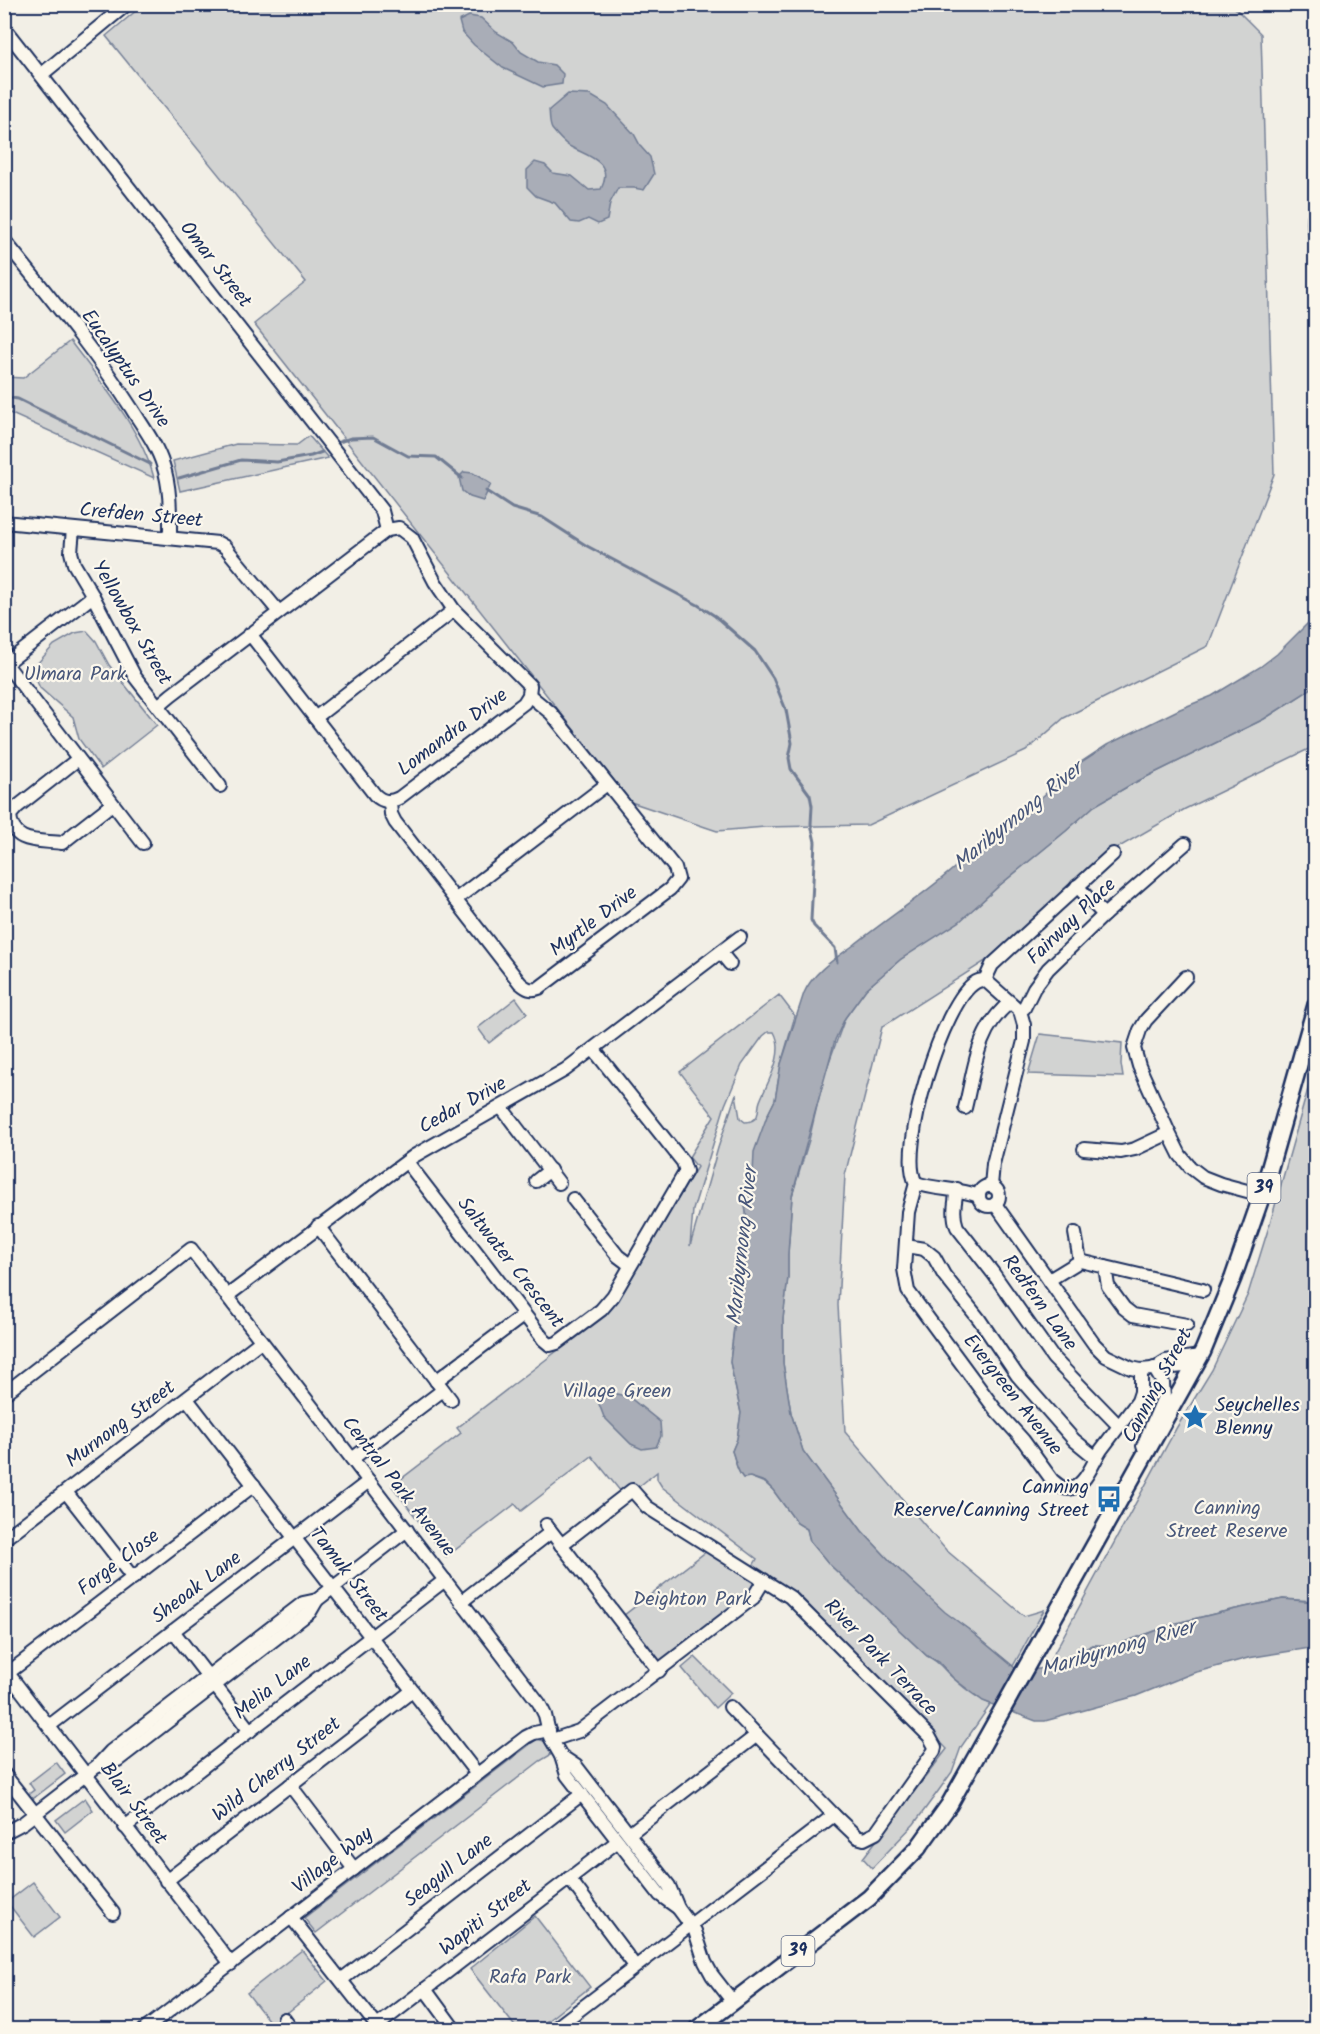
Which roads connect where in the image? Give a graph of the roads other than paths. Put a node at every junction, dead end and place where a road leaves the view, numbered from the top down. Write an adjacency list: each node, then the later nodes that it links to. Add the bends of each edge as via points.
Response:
1 (127, 4): 3 (street)
2 (4, 28): 3 (street, Omar Street)
3 (41, 75): 7 (street, Omar Street, via 382,511)
4 (4, 240): 8 (street, Eucalyptus Drive, via 81,336 154,444 168,490)
5 (4, 522): 6 (street, Crefden Street)
6 (72, 529): 8 (street, Crefden Street); 9 (street, Yellowbox Street, via 74,564)
7 (387, 530): 10 (street, Lomandra Drive, via 399,528 412,538); 11 (street)
8 (170, 538): 11 (street, Crefden Street, via 225,547)
9 (93, 596): 13 (street); 15 (street, Yellowbox Street, via 135,677)
10 (454, 610): 14 (street, Lomandra Drive, via 524,679 530,686); 16 (street)
11 (279, 612): 12 (street)
12 (250, 634): 15 (street); 16 (street, Lomandra Drive)
13 (5, 664): 17 (street)
14 (529, 695): 18 (street, Myrtle Drive, via 551,713); 20 (street, Lomandra Drive, via 524,703)
15 (158, 706): 19 (street, Yellowbox Street)
16 (315, 718): 20 (street, Lomandra Drive, via 375,795)
17 (78, 759): 21 (street); 21 (street, via 16,807 10,815 14,832 23,838 62,843)
18 (608, 784): 26 (street); 26 (street, Myrtle Drive, via 675,868 678,879 670,889 532,990 519,983)
19 (220, 786)
20 (390, 802): 26 (street, Myrtle Drive, via 395,822)
21 (112, 804): 22 (street)
22 (143, 843)
23 (1185, 844): 27 (street, Fairway Place)
24 (1113, 854): 25 (street)
25 (1077, 886): 27 (street); 32 (street, via 992,965)
26 (455, 900)
27 (1104, 915): 35 (street, Fairway Place, via 1048,969)
28 (740, 937): 29 (street, Cedar Drive)
29 (721, 953): 30 (street); 36 (street, Cedar Drive)
30 (730, 964)
31 (1186, 977): 39 (street, via 1146,1020 1134,1048)
32 (985, 980): 33 (street); 45 (street, via 976,982 954,1008 929,1070 912,1141 911,1168)
33 (1009, 1003): 35 (street); 38 (street, via 992,1020 982,1039)
34 (1316, 1005): 48 (main road, Canning Street / 39)
35 (1020, 1011): 46 (street, via 1024,1041)
36 (594, 1050): 37 (street, Cedar Drive); 56 (street, Saltwater Crescent, via 683,1162 686,1171)
37 (501, 1107): 41 (street, Cedar Drive); 42 (street)
38 (965, 1108)
39 (1169, 1133): 40 (street, via 1121,1152); 48 (street, via 1180,1155 1203,1177)
40 (1084, 1149)
41 (406, 1162): 52 (street, Cedar Drive); 61 (street, Saltwater Crescent)
42 (550, 1170): 43 (street); 44 (street)
43 (536, 1180)
44 (559, 1183)
45 (916, 1183): 47 (street); 54 (street, Evergreen Avenue, via 910,1200)
46 (991, 1186): 49 (street, via 983,1188); 51 (street, via 999,1195)
47 (957, 1189): 49 (street); 70 (street, Redfern Lane, via 957,1227 1053,1358)
48 (1262, 1195): 64 (main road, Canning Street / 39)
49 (979, 1196): 51 (street, via 983,1204)
50 (573, 1199): 56 (street, via 618,1256)
51 (995, 1204): 58 (street)
52 (318, 1226): 60 (street, Cedar Drive); 67 (street)
53 (1075, 1233): 55 (street)
54 (906, 1246): 71 (street, via 924,1249 934,1257 1012,1369 1074,1440); 71 (street, Evergreen Avenue, via 905,1282 913,1300 1052,1480 1067,1489 1074,1488)
55 (1080, 1261): 57 (street); 58 (street)
56 (630, 1265): 61 (street, Saltwater Crescent, via 601,1310 557,1343 550,1345)
57 (1105, 1267): 59 (street); 62 (street, via 1108,1286 1133,1315)
58 (1048, 1280): 66 (street, via 1106,1356)
59 (1203, 1290)
60 (227, 1296): 63 (street, Central Park Avenue); 68 (street, Central Park Avenue, via 191,1249)
61 (524, 1315): 67 (street)
62 (1187, 1325)
63 (261, 1341): 69 (street, Murnong Street); 72 (street, Central Park Avenue)
64 (1198, 1361): 65 (street, via 1166,1361); 74 (main road, Canning Street / 39)
65 (1154, 1368): 66 (street); 74 (street, via 1163,1383 1164,1397)
66 (1141, 1370): 70 (street, Evergreen Avenue, via 1142,1392)
67 (443, 1390): 72 (street)
68 (4, 1394)
69 (187, 1399): 75 (street, Tamuk Street); 76 (street, Murnong Street)
70 (1119, 1426): 71 (street, Evergreen Avenue)
71 (1096, 1458)
72 (352, 1459): 73 (street, Central Park Avenue)
73 (369, 1481): 77 (street, Central Park Avenue); 78 (street, Sheoak Lane)
74 (1130, 1481): 120 (main road, Canning Street / 39, via 950,1805 918,1848 869,1898)
75 (254, 1485): 78 (street, Tamuk Street); 81 (street, Forge Close)
76 (66, 1491): 79 (street, Murnong Street); 81 (street)
77 (407, 1530): 82 (street, Central Park Avenue); 84 (street)
78 (295, 1538): 84 (street, Tamuk Street); 86 (street, Sheoak Lane)
79 (4, 1539)
80 (561, 1545): 83 (street, River Park Terrace, via 632,1490 647,1507); 85 (street, via 549,1528); 89 (street)
81 (133, 1578): 88 (street, Forge Close)
82 (445, 1580): 85 (street, Central Park Avenue); 87 (street, Melia Lane)
83 (764, 1580): 89 (street, Village Way, via 753,1598); 104 (street, River Park Terrace, via 802,1607 929,1736 934,1747 933,1754 873,1836 857,1837)
84 (333, 1588): 87 (street, Tamuk Street); 90 (street, via 317,1600 303,1603)
85 (461, 1602): 95 (street, Central Park Avenue, via 539,1703)
86 (173, 1631): 90 (street); 93 (street, Sheoak Lane)
87 (372, 1638): 91 (street, Tamuk Street); 94 (street, Melia Lane)
88 (6, 1671): 93 (street, Blair Street)
89 (659, 1671): 95 (street, Village Way, via 579,1731)
90 (211, 1681): 94 (street); 99 (street, via 111,1751)
91 (412, 1691): 100 (street, Tamuk Street); 101 (street, Wild Cherry Street)
92 (729, 1707): 96 (street, River Park Terrace)
93 (49, 1726): 99 (street, Blair Street)
94 (249, 1731): 106 (street, Melia Lane)
95 (550, 1735): 97 (street, Central Park Avenue); 100 (street, Village Way, via 534,1733 526,1737)
96 (756, 1735): 104 (street, River Park Terrace); 108 (street)
97 (561, 1755): 102 (street, Central Park Avenue, via 567,1775); 108 (street, Central Park Avenue, via 576,1766)
98 (4, 1774): 103 (street)
99 (86, 1774): 103 (street); 106 (street, Blair Street)
100 (477, 1774): 110 (street, Village Way)
101 (290, 1785): 110 (street); 112 (street, Wild Cherry Street)
102 (582, 1794): 108 (street, Central Park Avenue); 118 (street, Seagull Lane)
103 (36, 1813): 105 (street); 113 (street)
104 (834, 1815): 115 (street)
105 (23, 1823): 107 (street); 109 (street)
106 (125, 1827): 112 (street, Blair Street)
107 (4, 1833)
108 (623, 1838): 111 (street, Wapiti Street); 115 (street, Central Park Avenue, via 660,1895 678,1908)
109 (4, 1842)
110 (354, 1869): 114 (street, Village Way)
111 (569, 1878): 117 (street); 119 (street, Wapiti Street)
112 (166, 1881): 116 (street, Blair Street)
113 (112, 1913)
114 (291, 1917): 116 (street, Village Way); 118 (street)
115 (690, 1924): 117 (street); 120 (street, Central Park Avenue, via 712,1975)
116 (231, 1964): 122 (street, Village Way)
117 (635, 1966): 124 (street)
118 (341, 1980): 121 (street)
119 (425, 1989): 121 (street, Wapiti Street); 123 (street)
120 (733, 2002): 125 (main road, 39)
121 (378, 2028)
122 (144, 2030)
123 (455, 2030)
124 (553, 2030)
125 (696, 2030)

